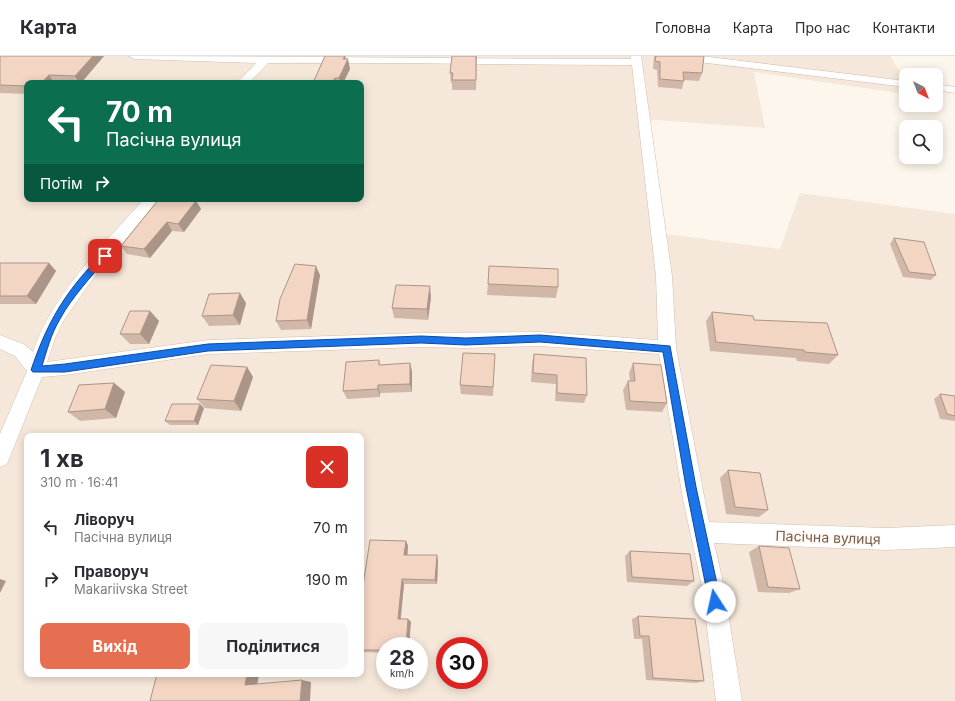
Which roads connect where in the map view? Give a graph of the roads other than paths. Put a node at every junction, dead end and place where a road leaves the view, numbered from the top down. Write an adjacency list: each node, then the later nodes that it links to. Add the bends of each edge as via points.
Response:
1 (134, 56): 3 (street)
2 (674, 56): 6 (street)
3 (267, 58): 4 (street, via 470,62); 5 (street)
4 (636, 59): 11 (street, via 664,276)
5 (246, 80)
6 (899, 83)
7 (943, 88): 8 (street)
8 (955, 90)
9 (149, 202): 12 (street, via 65,304 47,336)
10 (0, 342): 12 (street, via 20,349)
11 (667, 348): 12 (street, via 540,339 208,347); 14 (street)
12 (36, 370): 13 (street)
13 (0, 458)
14 (701, 532): 15 (street, Пасічна вулиця, via 887,539); 16 (street, via 716,609)
15 (955, 536)
16 (729, 701)

